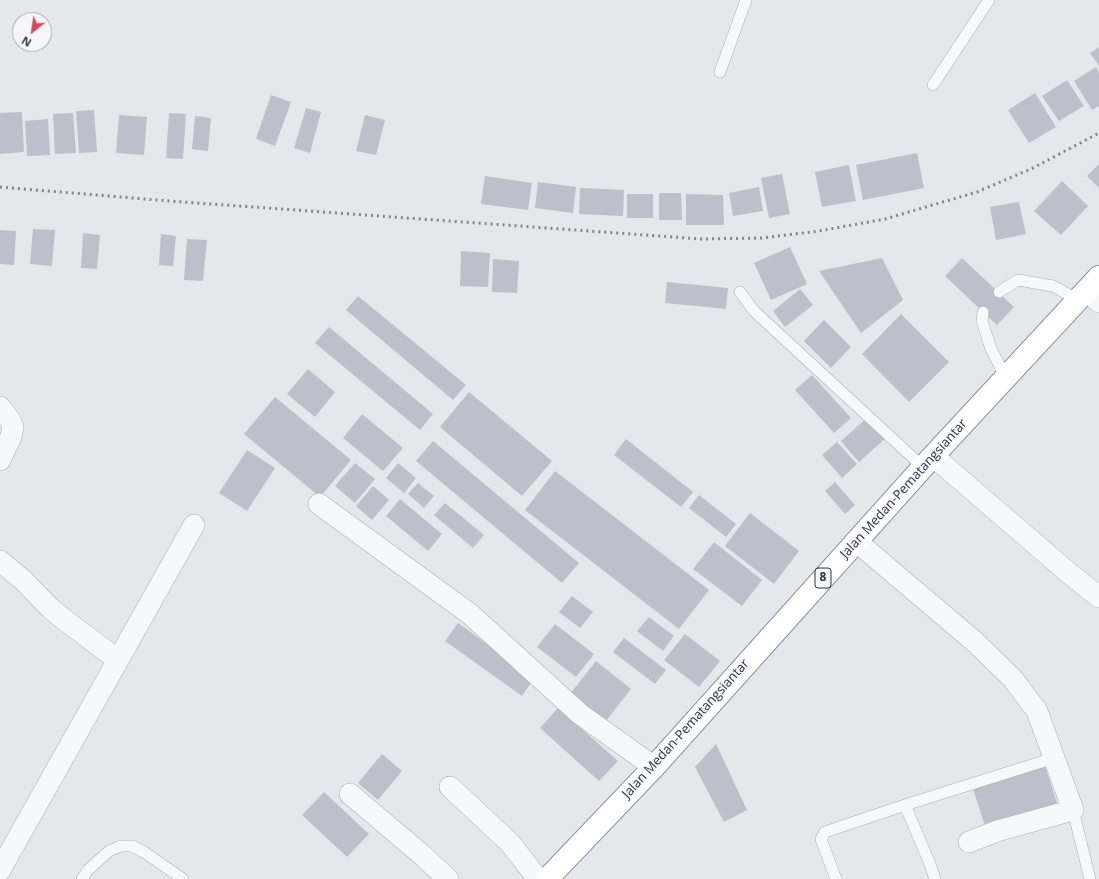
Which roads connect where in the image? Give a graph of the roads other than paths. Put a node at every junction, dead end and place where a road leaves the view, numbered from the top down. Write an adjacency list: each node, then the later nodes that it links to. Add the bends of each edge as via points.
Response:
1 (746, 0): 3 (lane)
2 (989, 0): 4 (lane)
3 (720, 72)
4 (932, 85)
5 (740, 292): 12 (lane, via 754,311)
6 (999, 292): 7 (lane, via 1018,280)
7 (1090, 292): 9 (highway, Jalan Medan-Pematangsiantar / 8)
8 (983, 312): 9 (lane, via 982,321 991,349)
9 (1006, 378): 12 (highway, Jalan Medan-Pematangsiantar / 8)
10 (0, 407): 11 (street, via 12,427 11,436)
11 (0, 460)
12 (928, 461): 15 (highway, Jalan Medan-Pematangsiantar / 8); 17 (street)
13 (319, 504): 20 (street, via 470,614 580,714)
14 (194, 525): 18 (street)
15 (856, 541): 19 (street, via 975,642 1013,679 1037,711); 20 (highway, Jalan Medan-Pematangsiantar / 8)
16 (0, 561): 18 (street, via 50,608)
17 (1099, 597)
18 (118, 660): 26 (street)
19 (1054, 758): 23 (lane); 24 (street)
20 (654, 767): 31 (highway, Jalan Medan-Pematangsiantar / 8)
21 (450, 787): 30 (street, via 510,843)
22 (350, 794): 29 (street)
23 (905, 805): 32 (lane, via 823,834 821,839); 33 (lane)
24 (1073, 810): 25 (street, via 997,831); 34 (lane)
25 (969, 842)
26 (0, 870)
27 (82, 879): 28 (lane, via 109,851 121,846 132,846)
28 (183, 879)
29 (448, 879)
30 (538, 879)
31 (547, 879)
32 (836, 879)
33 (935, 879)
34 (1090, 879)

